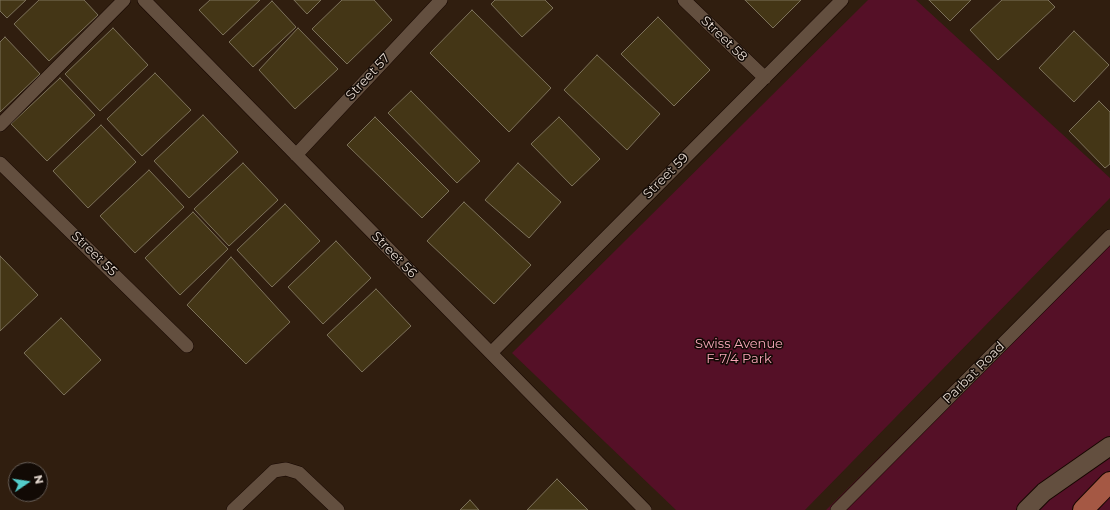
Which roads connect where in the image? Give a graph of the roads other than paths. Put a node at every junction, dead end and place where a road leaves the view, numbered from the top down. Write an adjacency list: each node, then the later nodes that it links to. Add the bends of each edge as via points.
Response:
1 (124, 0): 7 (street)
2 (144, 0): 8 (street, Street 56)
3 (684, 0): 6 (street, Street 58)
4 (842, 0): 6 (street, Street 59)
5 (433, 2): 8 (street, Street 57)
6 (764, 78): 12 (street, Street 59)
7 (0, 125)
8 (296, 155): 12 (street, Street 56)
9 (0, 163): 11 (street, Street 55)
10 (1110, 236): 18 (street, Parbat Road)
11 (187, 346)
12 (490, 353): 17 (street, Street 56)
13 (1110, 446): 19 (main road, via 1044,492)
14 (1110, 482): 20 (main road)
15 (233, 510): 16 (street, via 274,471 286,469 299,473)
16 (338, 510)
17 (645, 510)
18 (837, 510)
19 (1026, 510)
20 (1083, 510)

